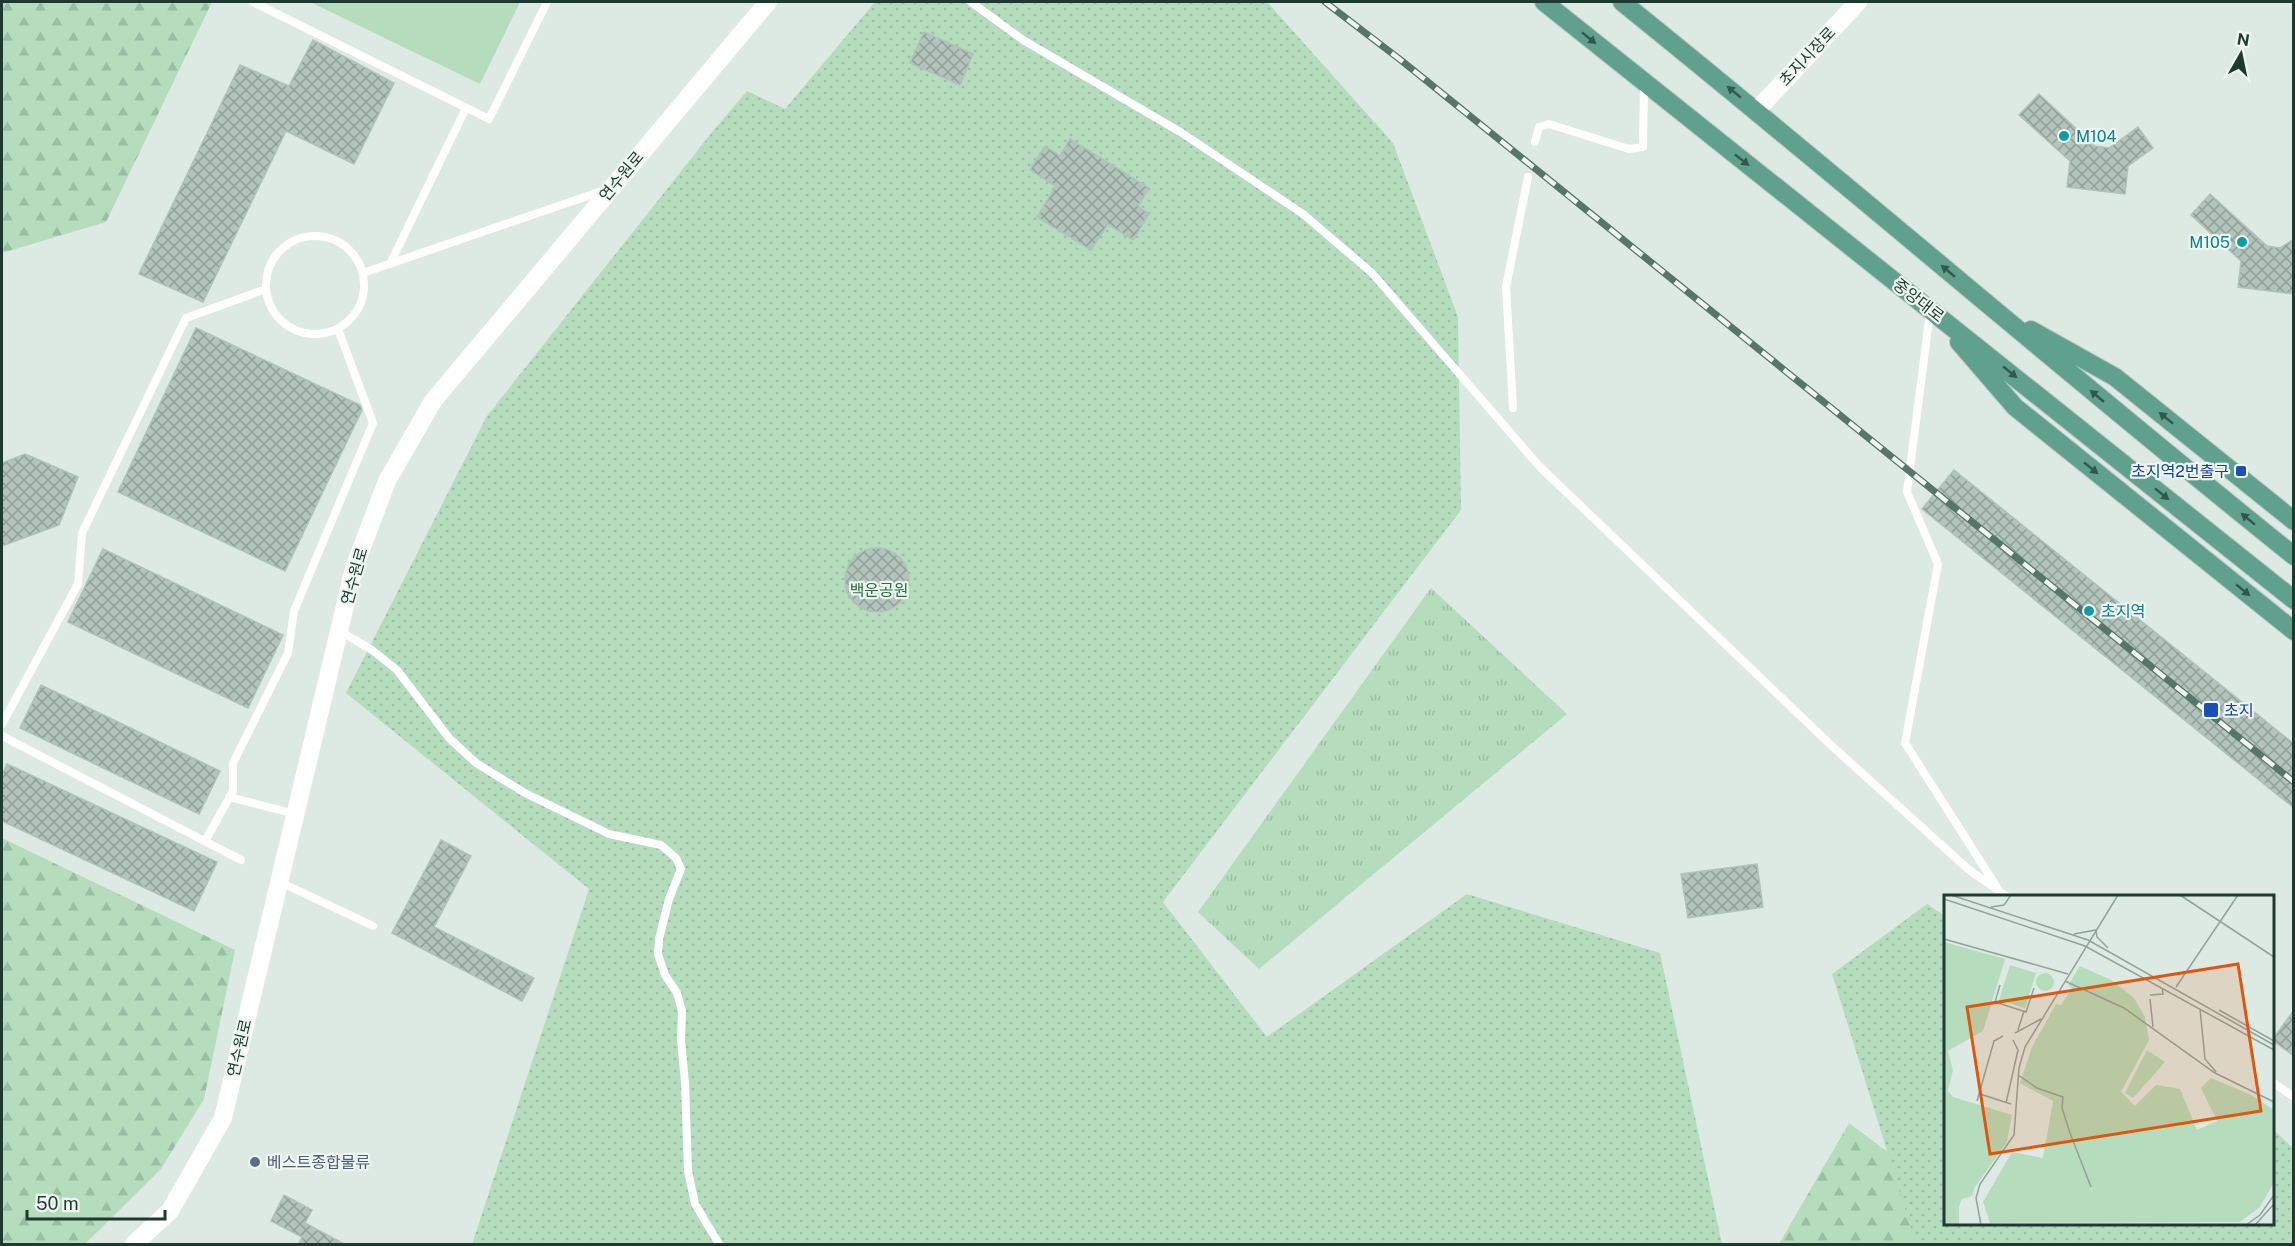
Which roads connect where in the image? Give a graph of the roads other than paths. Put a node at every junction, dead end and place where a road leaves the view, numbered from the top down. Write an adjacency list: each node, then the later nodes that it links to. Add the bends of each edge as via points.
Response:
1 (253, 2): 9 (lane)
2 (547, 2): 9 (lane, via 489,119)
3 (768, 2): 13 (street, 연수원로)
4 (971, 2): 33 (lane, via 1023,40 1192,139 1303,214 1346,250 1372,273 1540,467 1833,747 1968,869)
5 (1544, 2): 8 (main road, 중앙대로, one-way to 8)
6 (1622, 2): 10 (main road, one-way to 6)
7 (1858, 2): 10 (street, 초지시장로)
8 (1644, 82): 11 (lane, via 1643,147 1629,149 1549,124 1539,127); 17 (main road, 중앙대로, one-way to 17)
9 (466, 108): 14 (lane)
10 (1756, 110): 18 (main road, one-way to 10)
11 (1535, 142)
12 (1528, 177): 20 (lane, via 1506,287)
13 (612, 188): 14 (lane); 25 (street, 연수원로, via 433,401 387,481 354,568)
14 (390, 264): 15 (lane)
15 (363, 273): 16 (lane, via 345,246 315,236 299,239 279,252 267,273); 19 (lane, via 360,305)
16 (266, 289): 19 (lane, via 278,318 291,328 307,334); 26 (lane, via 186,318 82,533 78,584)
17 (1931, 309): 23 (main road, 중앙대로, one-way to 23); 24 (main road, one-way to 24, via 2015,407); 33 (lane, via 1907,492 1938,564 1905,743)
18 (1995, 310): 21 (main road, one-way to 18, via 2115,377); 22 (main road, one-way to 18)
19 (338, 329): 28 (lane, via 373,423 294,611 288,653 233,763 233,791)
20 (1513, 408)
21 (2294, 521)
22 (2294, 556)
23 (2294, 600)
24 (2294, 630)
25 (339, 631): 29 (street, 연수원로); 38 (lane, via 396,670 449,738 476,763 568,815 609,834 662,845 676,858 681,869 669,899 658,954 682,1011 688,1171 695,1204)
26 (2, 723)
27 (2, 736): 30 (lane)
28 (229, 797): 29 (lane); 30 (lane)
29 (295, 814): 32 (street, 연수원로)
30 (205, 841): 31 (lane)
31 (242, 860)
32 (279, 881): 34 (lane); 37 (street, 연수원로, via 223,1118 170,1210)
33 (2003, 895)
34 (373, 926)
35 (2274, 1083): 36 (lane)
36 (2294, 1096)
37 (134, 1245)
38 (718, 1245)

